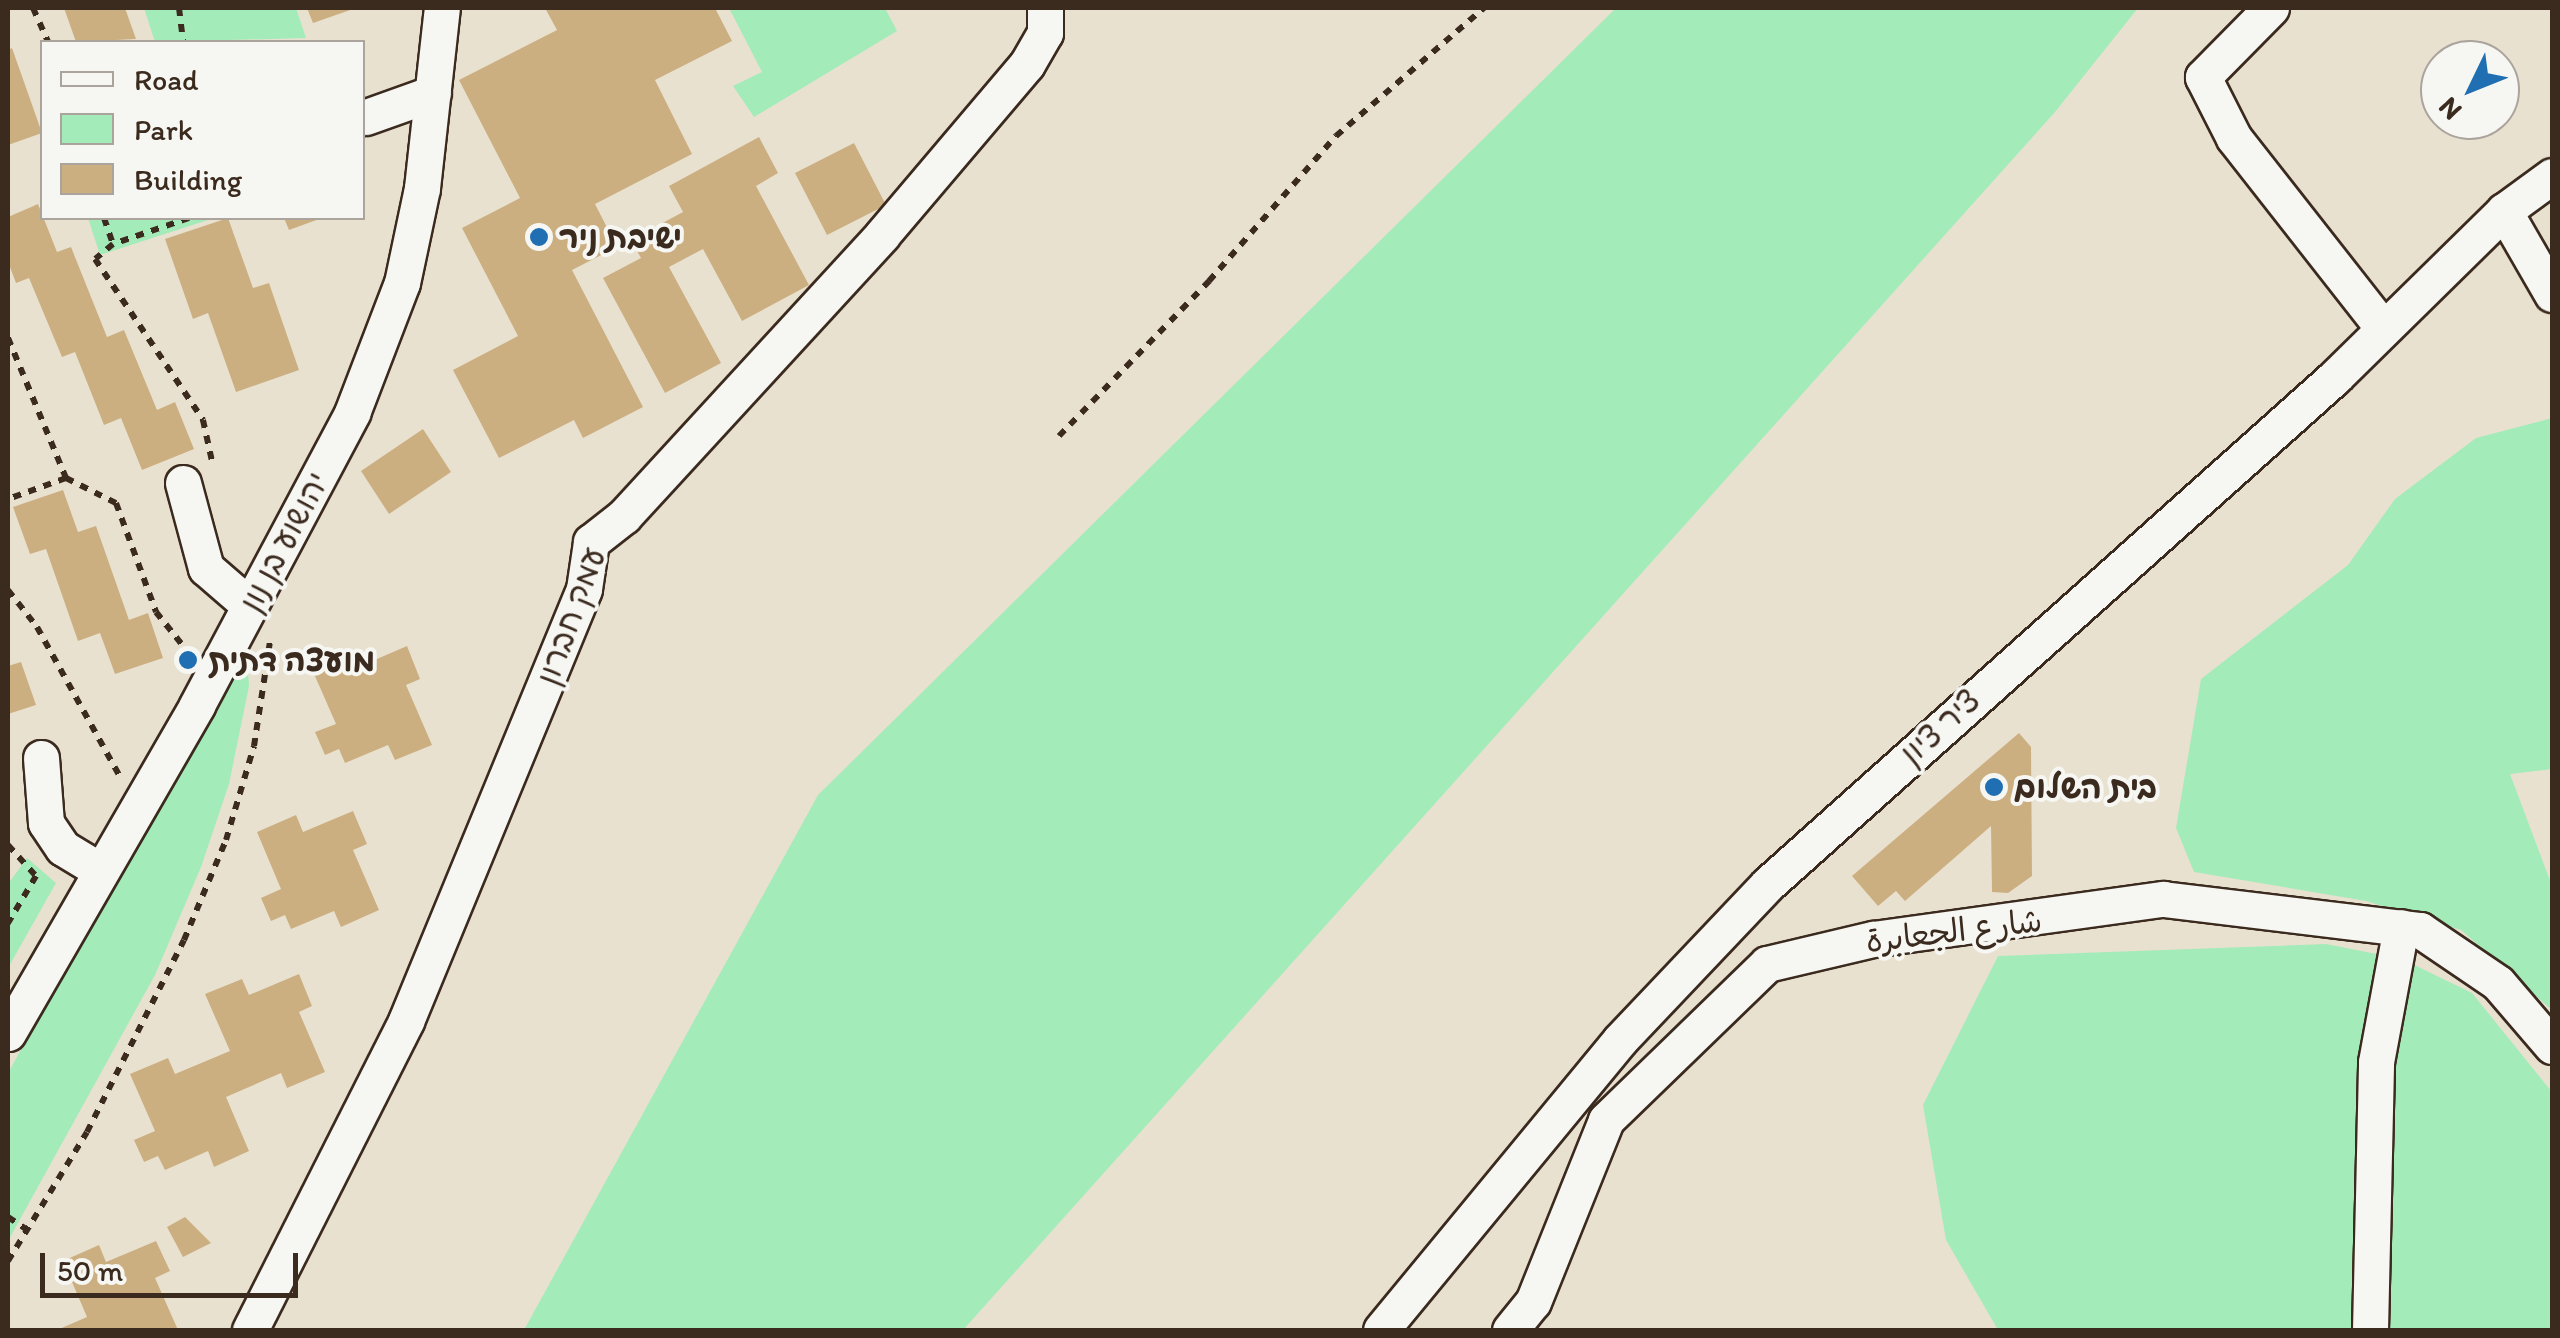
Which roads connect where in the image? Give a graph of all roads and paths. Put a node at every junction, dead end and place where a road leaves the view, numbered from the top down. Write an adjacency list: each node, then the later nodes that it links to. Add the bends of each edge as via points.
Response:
1 (33, 8): 7 (path)
2 (180, 8): 8 (path)
3 (442, 8): 9 (street, יהושוע בן נון)
4 (1046, 8): 38 (street, עמק חברון, via 1044,33 1027,64 894,221 624,516 591,542 584,589 406,1021)
5 (1484, 8): 19 (path, via 1336,136 1209,282)
6 (2271, 8): 17 (street, via 2203,77 2234,138)
7 (47, 40)
8 (183, 40)
9 (433, 93): 10 (street); 24 (street, יהושוע בן נון, via 402,283 352,413)
10 (366, 117)
11 (2552, 176): 12 (street, ציר ציון)
12 (2504, 211): 16 (street); 17 (street, ציר ציון)
13 (105, 220): 15 (path)
14 (183, 220): 15 (path)
15 (113, 244): 21 (path, via 96,259 203,420)
16 (2552, 294)
17 (2384, 328): 39 (street, ציר ציון, via 1768,884 1620,1040)
18 (8, 338): 20 (path)
19 (1060, 436)
20 (66, 478): 22 (path); 25 (path, via 116,503 156,612)
21 (199, 483): 24 (street, via 206,568)
22 (8, 499)
23 (8, 590): 27 (path, via 37,627)
24 (250, 606): 25 (street, יהושוע בן נון); 35 (path, via 270,637 269,670 226,840 184,940 86,1132)
25 (211, 679): 27 (street, יהושוע בן נון)
26 (41, 758): 29 (street, via 46,823 63,848)
27 (137, 808): 29 (street, יהושוע בן נון)
28 (8, 845): 30 (path, via 36,876)
29 (101, 871): 32 (street, יהושוע בן נון)
30 (8, 924)
31 (2401, 927): 33 (street, شارع الجعابرة, via 2420,930 2498,983); 37 (street, شارع الجعابرة, via 2164,899 1872,939 1766,964 1606,1120); 41 (street, via 2376,1062)
32 (8, 1033)
33 (2552, 1046)
34 (8, 1217): 35 (path)
35 (27, 1230): 36 (path)
36 (8, 1260)
37 (1532, 1316): 40 (street, شارع الجعابرة)
38 (250, 1330)
39 (1381, 1330)
40 (1510, 1330)
41 (2370, 1330)

